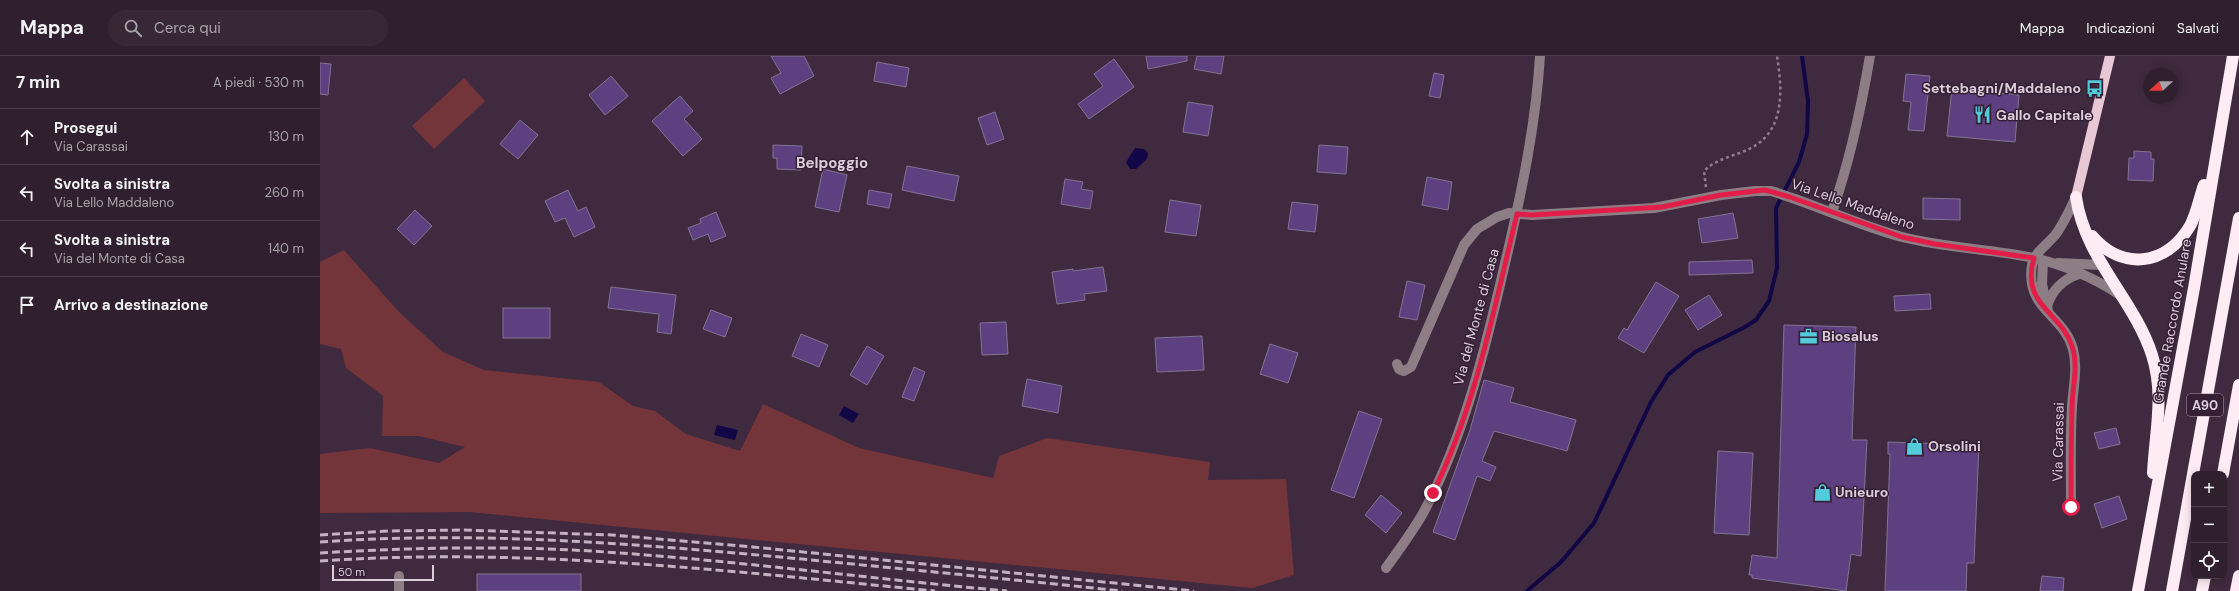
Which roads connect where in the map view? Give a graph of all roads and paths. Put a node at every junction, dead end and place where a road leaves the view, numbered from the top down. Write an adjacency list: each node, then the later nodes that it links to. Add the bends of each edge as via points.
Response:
1 (1540, 56): 12 (street, Via del Monte di Casa)
2 (1777, 56): 10 (path, via 1780,107 1770,132 1753,147 1711,164 1704,171)
3 (1870, 56): 11 (street, via 1857,126 1845,175)
4 (2110, 56): 7 (main road)
5 (2114, 56): 7 (main road)
6 (2232, 60): 8 (highway, Grande Raccordo Anulare)
7 (2108, 68): 9 (main road)
8 (2213, 168): 15 (highway, via 2204,186 2196,213 2184,234 2159,254); 24 (highway, Grande Raccordo Anulare, via 2194,288)
9 (2076, 197): 14 (highway); 16 (street)
10 (1707, 199): 11 (street, Via Lello Maddaleno, via 1771,191); 12 (street, Via Lello Maddaleno, via 1643,209)
11 (1832, 212): 16 (street, Via Lello Maddaleno, via 1886,232 1918,240)
12 (1517, 214): 21 (street, Via Lello Maddaleno, via 1509,213 1497,217 1468,239 1411,367 1404,372); 26 (street, Via del Monte di Casa, via 1494,311 1453,449 1421,516)
13 (2239, 218): 32 (highway, A90)
14 (2083, 227): 15 (highway, via 2107,251 2122,258); 17 (highway)
15 (2138, 261): 17 (highway)
16 (2040, 263): 17 (street); 18 (street); 20 (street, Via Carassai, via 2032,279 2036,297 2040,305)
17 (2102, 264): 19 (highway)
18 (2079, 274): 19 (street, via 2104,284); 20 (street, via 2056,287)
19 (2120, 295): 24 (highway, via 2149,345 2158,379 2160,401 2154,466)
20 (2048, 311): 25 (street, Via Carassai, via 2068,335 2075,358)
21 (1397, 364)
22 (2239, 385): 23 (highway, A90)
23 (2224, 471)
24 (2154, 502): 31 (highway, Grande Raccordo Anulare)
25 (2071, 507)
26 (1386, 568)
27 (399, 576): 30 (street)
28 (2239, 576): 34 (highway)
29 (2204, 579): 33 (highway)
30 (399, 591)
31 (2138, 591)
32 (2172, 591)
33 (2202, 591)
34 (2236, 591)

